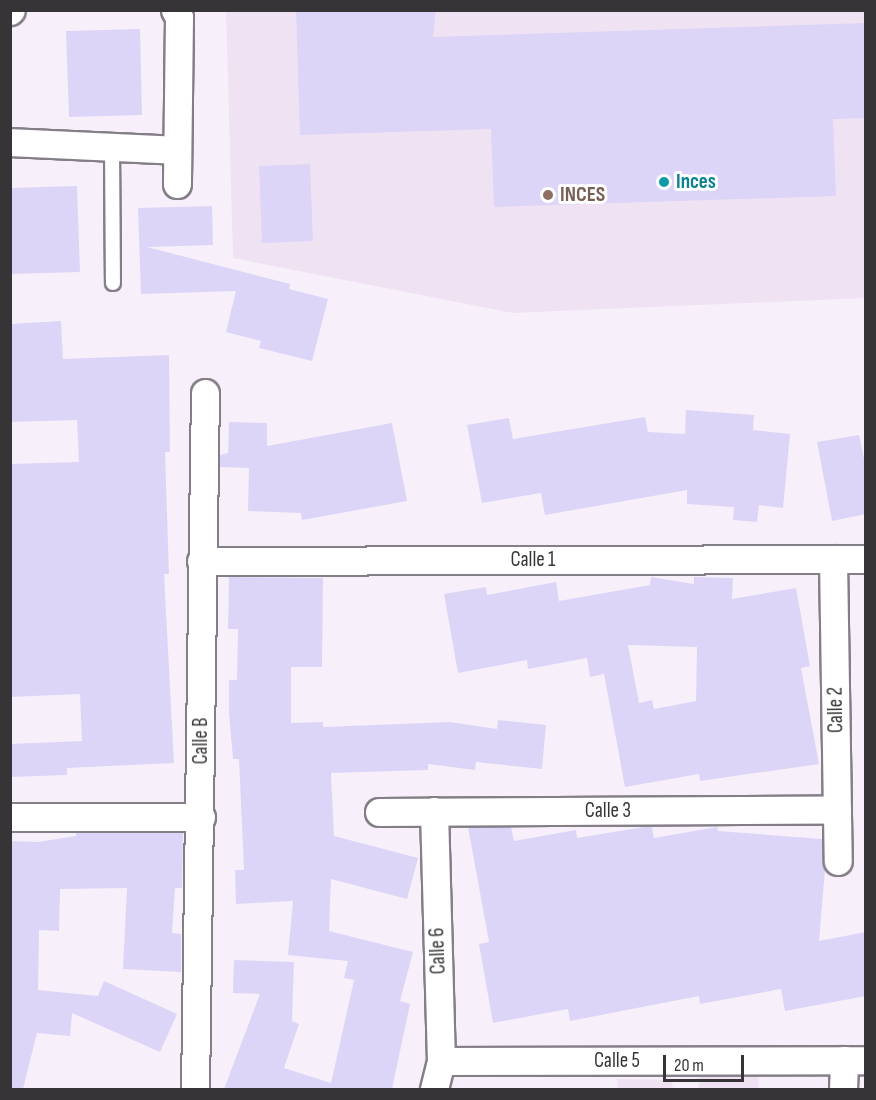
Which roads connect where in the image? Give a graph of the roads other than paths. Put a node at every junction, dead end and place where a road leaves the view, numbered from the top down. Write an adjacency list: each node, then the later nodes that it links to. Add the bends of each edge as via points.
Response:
1 (175, 10): 4 (street, via 179,17)
2 (10, 142): 3 (street)
3 (112, 147): 4 (street); 6 (lane)
4 (177, 150): 5 (street)
5 (177, 184)
6 (113, 283)
7 (205, 393): 10 (street, Calle B)
8 (866, 558): 9 (street, Calle 1)
9 (833, 559): 10 (street, Calle 1); 11 (street, Calle 2)
10 (201, 561): 15 (street, Calle B)
11 (837, 810): 13 (street, Calle 3); 16 (street, Calle 2)
12 (379, 812): 13 (street, Calle 3)
13 (434, 812): 18 (street, Calle 6)
14 (10, 817): 15 (street)
15 (201, 817): 19 (street, Calle B)
16 (838, 861)
17 (855, 1060): 18 (street, Calle 5); 21 (street)
18 (441, 1061): 20 (street, Calle 6)
19 (195, 1089)
20 (434, 1089)
21 (843, 1089)

